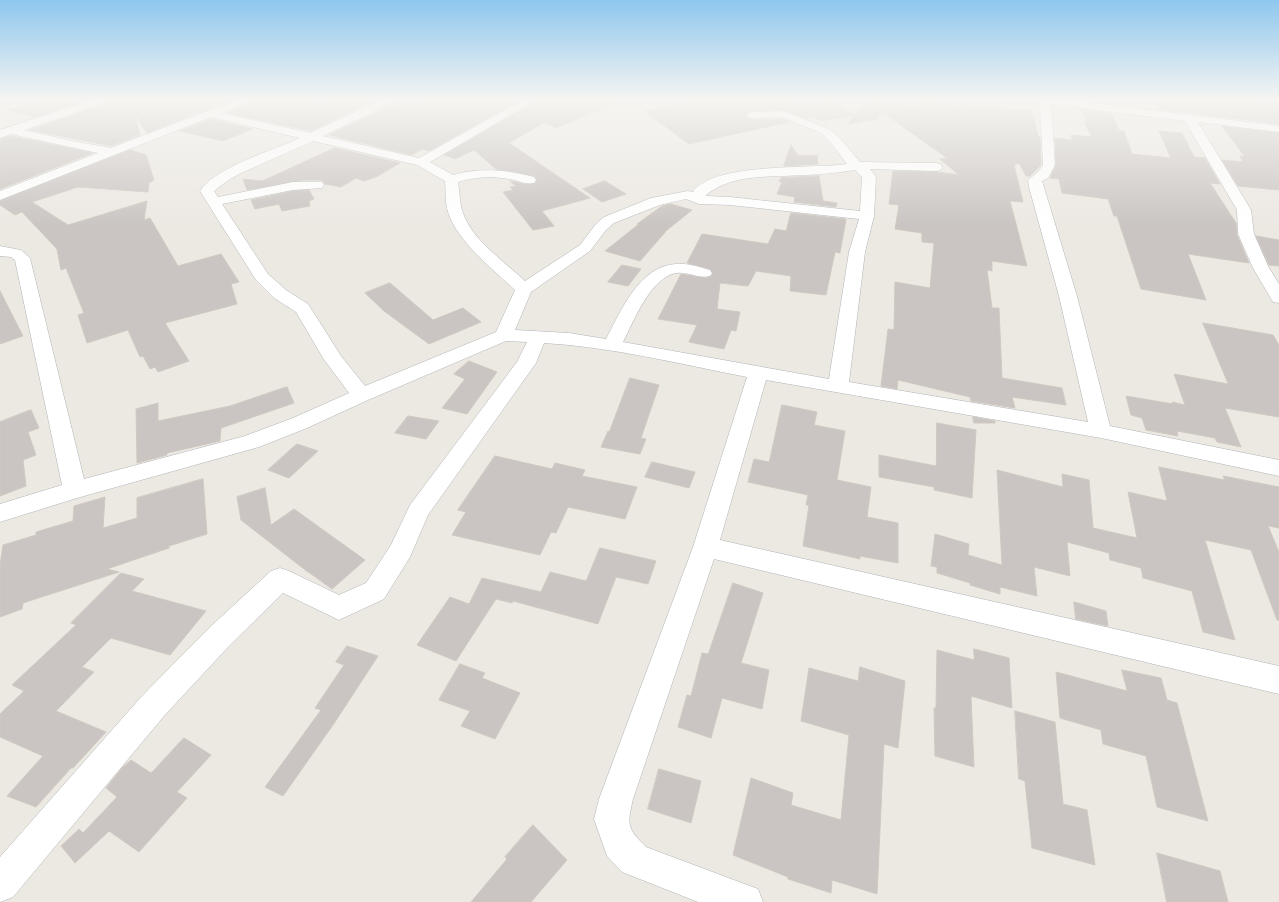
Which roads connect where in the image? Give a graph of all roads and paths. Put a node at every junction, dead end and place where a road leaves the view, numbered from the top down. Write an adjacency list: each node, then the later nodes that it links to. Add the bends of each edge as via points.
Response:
1 (60, 142): 9 (street)
2 (137, 142): 9 (street)
3 (301, 142): 18 (street, via 235,172 213,185 207,191)
4 (338, 142): 10 (street)
5 (456, 142): 10 (street)
6 (837, 142): 11 (street)
7 (1048, 142): 30 (street, via 1049,165 1043,175 1035,180 1036,187 1064,283)
8 (1204, 142): 23 (street, via 1244,210 1246,234 1261,268)
9 (111, 152): 16 (street)
10 (421, 162): 13 (street)
11 (858, 166): 12 (street); 17 (street, via 738,175 706,188 700,192); 19 (street, via 868,177)
12 (936, 167)
13 (451, 180): 14 (street, via 487,172 504,173); 22 (street, via 456,214 462,226)
14 (528, 180)
15 (317, 185): 18 (street, via 293,186)
16 (0, 196)
17 (699, 200): 19 (street); 22 (street, via 688,195 656,201 609,220 585,248)
18 (214, 202): 29 (street, via 262,277 280,294 302,308 337,364)
19 (867, 216): 28 (street, via 858,252)
20 (0, 251): 32 (street, via 15,253 22,258)
21 (704, 273): 26 (street, via 673,270 656,278 640,295)
22 (524, 289): 24 (street)
23 (1279, 298)
24 (504, 335): 25 (street); 29 (street)
25 (538, 337): 26 (street); 36 (street, via 526,363 418,510 401,550 375,591 339,608 280,580 219,637 153,706)
26 (612, 346): 27 (street)
27 (758, 373): 28 (street); 34 (street)
28 (838, 386): 30 (street)
29 (361, 395): 32 (street, via 251,442)
30 (1101, 431): 31 (street)
31 (1279, 468)
32 (75, 490): 33 (street)
33 (0, 513)
34 (706, 547): 35 (street); 37 (street, via 616,799 612,820 619,844 634,860)
35 (1279, 680)
36 (0, 884)
37 (745, 902)

